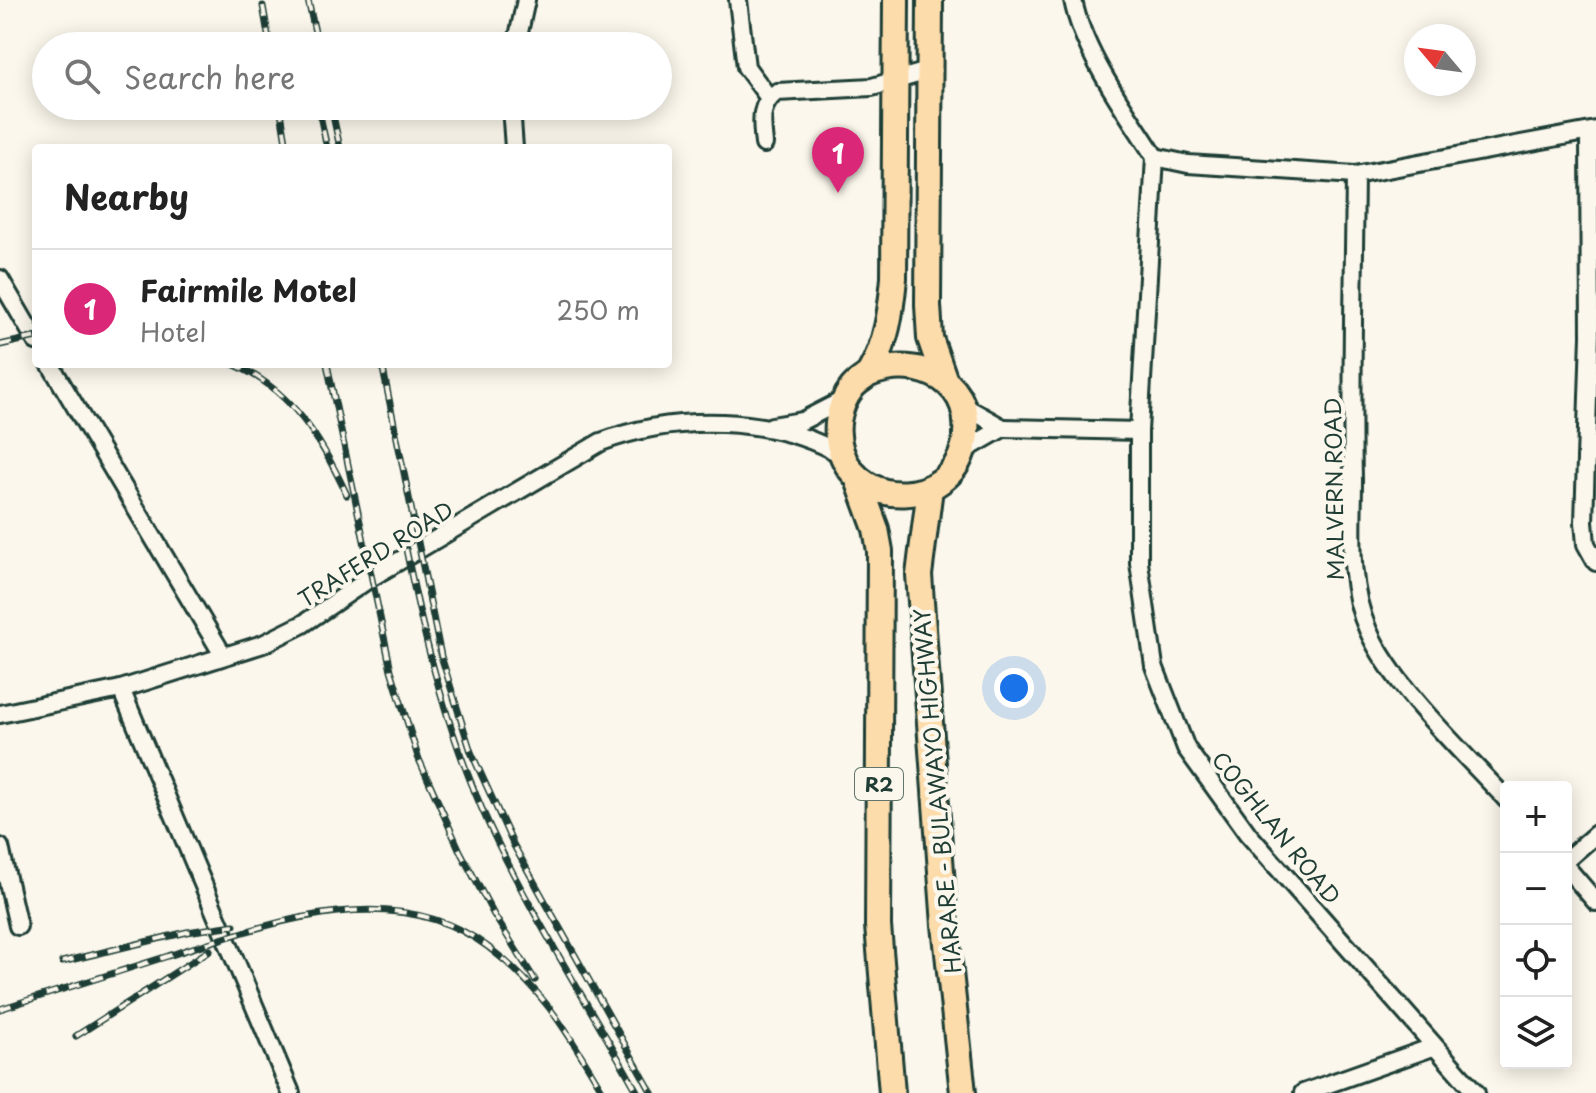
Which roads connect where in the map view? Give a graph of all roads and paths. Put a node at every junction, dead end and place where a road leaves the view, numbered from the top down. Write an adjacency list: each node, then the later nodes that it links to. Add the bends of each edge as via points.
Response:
1 (526, 0): 6 (street)
2 (738, 0): 9 (street, via 746,67)
3 (896, 0): 8 (highway)
4 (930, 0): 7 (highway)
5 (1073, 0): 15 (street, via 1108,83)
6 (519, 32)
7 (928, 71): 8 (street); 10 (highway)
8 (888, 87): 9 (street, via 777,92); 10 (street); 20 (highway, via 894,278 890,316)
9 (769, 98): 14 (street, via 762,119)
10 (928, 109): 21 (highway, via 930,338)
11 (512, 120): 13 (street)
12 (1592, 132): 16 (street); 31 (street, via 1584,522 1586,544)
13 (514, 144)
14 (764, 144)
15 (1155, 157): 16 (street, via 1188,164); 26 (street, COGHLAN ROAD)
16 (1355, 175): 35 (street, MALVERN ROAD, via 1352,429 1358,601 1368,631 1397,677)
17 (0, 279): 18 (street)
18 (32, 334)
19 (52, 368): 32 (street)
20 (869, 374): 21 (highway, via 908,365); 22 (highway)
21 (945, 381): 23 (highway)
22 (845, 399): 24 (street, TRAFERD ROAD, via 802,421); 28 (highway, via 837,437)
23 (962, 405): 25 (street); 27 (highway)
24 (762, 428): 28 (street, TRAFERD ROAD, via 803,436); 32 (street, TRAFERD ROAD, via 669,423 601,442 372,577 303,624 263,644)
25 (1003, 428): 26 (street); 27 (street)
26 (1139, 431): 42 (street, COGHLAN ROAD, via 1139,563 1154,666 1186,748 1248,834)
27 (963, 451): 30 (highway, via 944,479)
28 (842, 455): 29 (highway, HARARE - BULAWAYO HIGHWAY / R2)
29 (857, 477): 30 (highway, via 892,494); 44 (highway, HARARE - BULAWAYO HIGHWAY / R2, via 880,551 878,926)
30 (930, 488): 45 (highway, HARARE - BULAWAYO HIGHWAY / R2, via 919,575)
31 (1596, 562)
32 (223, 655): 33 (street, TRAFERD ROAD)
33 (121, 689): 34 (street, TRAFERD ROAD); 43 (street)
34 (0, 714)
35 (1500, 792)
36 (1596, 834): 38 (street)
37 (0, 847): 41 (street)
38 (1572, 855)
39 (1572, 874): 40 (street)
40 (1596, 902)
41 (18, 926)
42 (1433, 1047): 46 (street); 47 (street, COGHLAN ROAD)
43 (291, 1093)
44 (892, 1093)
45 (963, 1093)
46 (1303, 1093)
47 (1476, 1093)

